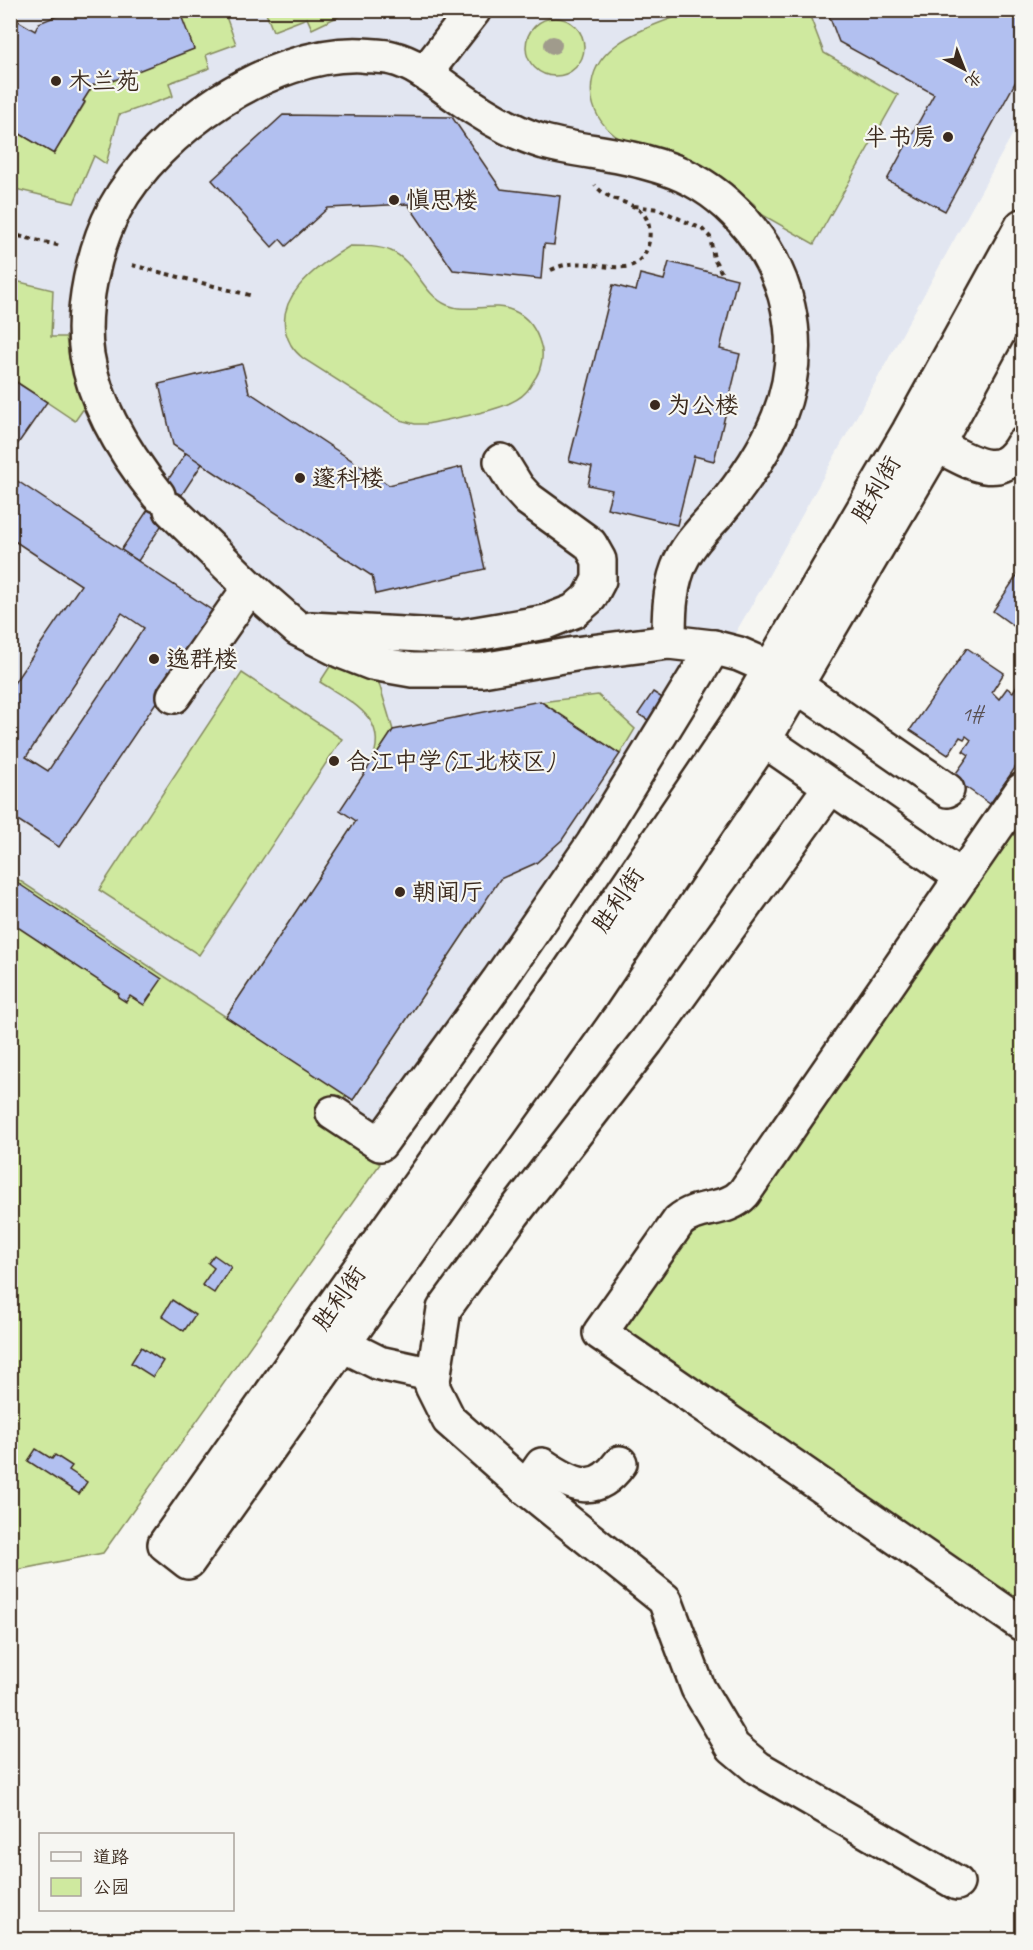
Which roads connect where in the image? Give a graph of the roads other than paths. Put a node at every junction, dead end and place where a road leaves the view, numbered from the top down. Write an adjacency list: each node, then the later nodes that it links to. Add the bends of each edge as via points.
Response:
1 (474, 10): 2 (street)
2 (425, 73): 8 (street, via 393,58 358,55 315,59 259,78 212,106 174,136 136,177 116,208 101,243 86,307 86,351 92,381 137,469 164,503); 10 (street, via 502,124 539,141 644,162 684,175 714,194 738,216 764,246 779,274 789,310 790,386 775,429 752,470 692,542 679,565 671,590)
3 (1023, 226): 12 (street, 胜利街, via 909,431)
4 (1023, 289): 6 (street, 胜利街)
5 (1023, 444): 6 (street, via 1012,460 988,467)
6 (937, 445): 12 (street, 胜利街)
7 (501, 462): 9 (street, via 528,499 590,544 599,560 599,580 590,597 574,611 546,622 458,637)
8 (250, 587): 9 (street); 13 (street)
9 (298, 628): 10 (street, via 372,663 412,670 482,670)
10 (669, 642): 11 (street)
11 (714, 647): 12 (street, via 739,654); 19 (street, via 593,844 380,1144)
12 (784, 677): 14 (street, 胜利街); 16 (street); 20 (street, 胜利街, via 725,742 177,1553)
13 (174, 696)
14 (764, 740): 15 (street); 20 (street, 胜利街, via 589,999)
15 (831, 786): 18 (street); 21 (street, via 647,1041 444,1309)
16 (947, 790)
17 (1023, 790): 18 (street)
18 (962, 877): 24 (street, via 744,1193 728,1205 690,1213 679,1221 600,1333)
19 (333, 1113)
20 (343, 1345): 21 (street, via 379,1363)
21 (434, 1375): 23 (street, via 432,1386 449,1419)
22 (620, 1463): 23 (street, via 605,1480 583,1486 542,1465)
23 (526, 1488): 25 (street, via 665,1600 698,1688 733,1748 758,1768)
24 (1023, 1624)
25 (957, 1883)

